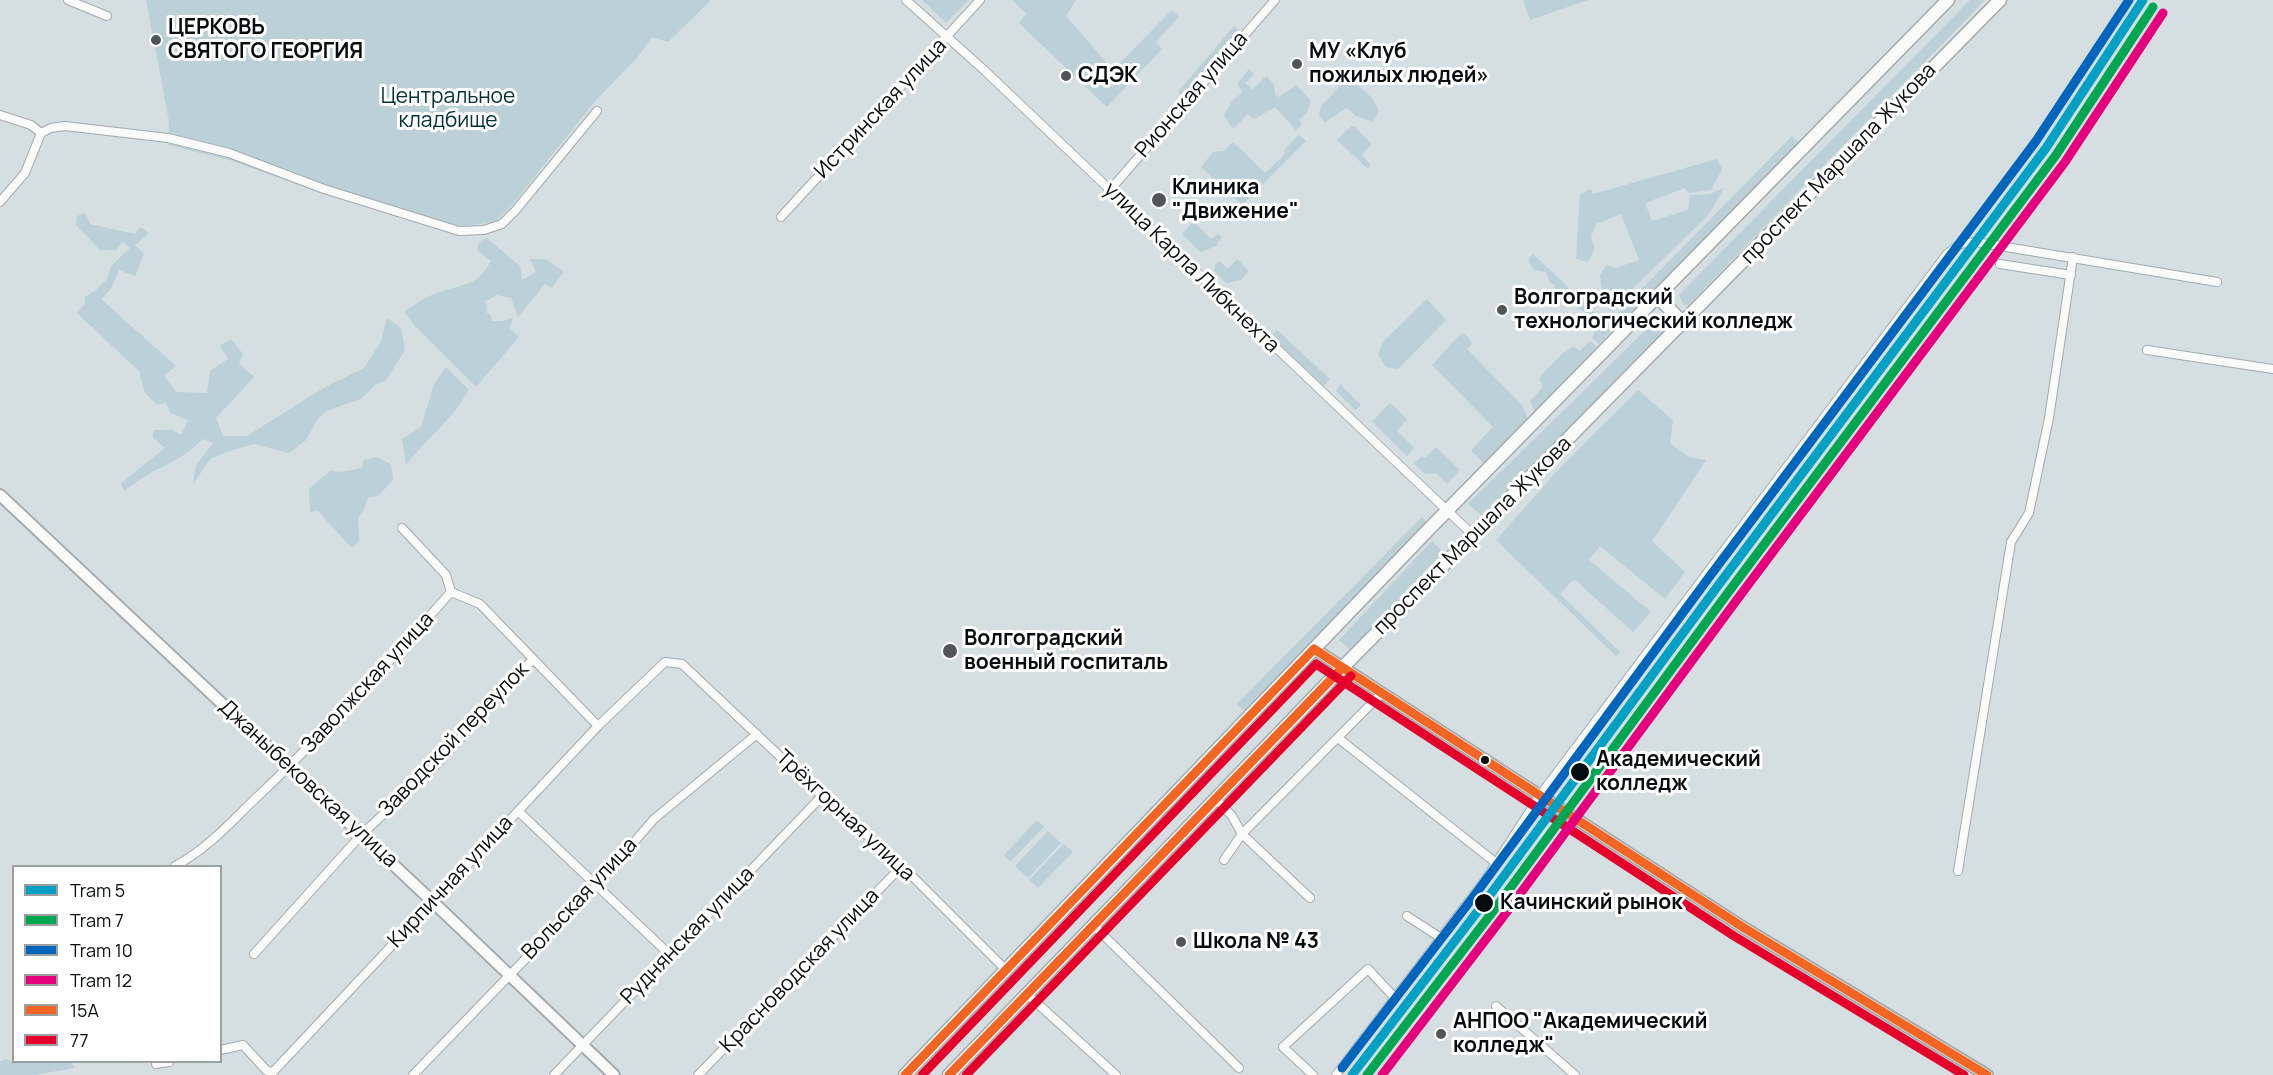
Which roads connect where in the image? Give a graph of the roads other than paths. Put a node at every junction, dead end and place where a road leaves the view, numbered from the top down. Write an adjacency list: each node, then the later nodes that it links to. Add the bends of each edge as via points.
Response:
1 (68, 0): 7 (street)
2 (906, 0): 8 (street, улица Карла Либкнехта)
3 (980, 0): 8 (street, Истринская улица)
4 (1948, 0): 19 (highway, проспект Маршала Жукова)
5 (2000, 0): 20 (highway, проспект Маршала Жукова)
6 (1270, 2): 12 (street, Рионская улица)
7 (106, 16)
8 (947, 38): 12 (street, улица Карла Либкнехта); 14 (street, Истринская улица)
9 (597, 111): 11 (street, via 502,224 484,230 459,231 324,189 229,153 168,138 65,126)
10 (0, 116): 11 (street, via 31,125)
11 (41, 133): 13 (street, via 26,172)
12 (1110, 190): 24 (street, улица Карла Либкнехта)
13 (0, 202)
14 (781, 217)
15 (2073, 257): 17 (street); 18 (street); 37 (street, via 1976,242 1960,244 1947,254)
16 (2000, 264): 17 (street)
17 (2071, 275): 47 (street, via 2049,418 2029,513 2012,542)
18 (2217, 282)
19 (1659, 298): 20 (highway); 24 (highway, проспект Маршала Жукова)
20 (1684, 324): 26 (highway, проспект Маршала Жукова)
21 (2147, 350): 22 (street)
22 (2273, 369)
23 (0, 495): 36 (main road, Джаныбековская улица)
24 (1449, 510): 26 (street, улица Карла Либкнехта); 28 (highway, проспект Маршала Жукова)
25 (402, 528): 27 (street, via 446,575)
26 (1474, 536): 31 (highway, проспект Маршала Жукова)
27 (451, 592): 29 (street, via 480,604); 36 (street, Заволжская улица)
28 (1314, 649): 31 (main road); 56 (highway, проспект Маршала Жукова)
29 (533, 659): 33 (street); 42 (street, Заводской переулок, via 432,769)
30 (682, 663): 33 (street, Кирпичная улица, via 665,662); 34 (street, Трёхгорная улица)
31 (1342, 668): 32 (main road); 39 (highway, проспект Маршала Жукова)
32 (1382, 693): 35 (street); 37 (main road)
33 (597, 726): 40 (street, Кирпичная улица)
34 (757, 734): 38 (street, Трёхгорная улица); 48 (street, Вольская улица, via 654,819)
35 (1338, 738): 41 (street); 44 (street)
36 (289, 767): 42 (main road, Джаныбековская улица); 45 (street, Заволжская улица, via 195,856)
37 (1541, 794): 44 (street); 76 (main road, via 1741,926)
38 (822, 796): 46 (street, Трёхгорная улица); 55 (street, Руднянская улица)
39 (1216, 799): 41 (street); 52 (highway, проспект Маршала Жукова)
40 (518, 811): 48 (street); 50 (street, Кирпичная улица)
41 (1242, 834): 43 (street); 49 (street)
42 (361, 835): 50 (main road, Джаныбековская улица); 54 (street, Заводской переулок)
43 (1224, 860)
44 (1496, 863): 53 (street)
45 (179, 865)
46 (902, 867): 56 (street, Трёхгорная улица); 69 (street, Красноводская улица)
47 (1958, 872)
48 (597, 885): 55 (street); 57 (street, Вольская улица)
49 (1310, 898)
50 (432, 901): 57 (main road, Джаныбековская улица); 62 (street, Кирпичная улица, via 273,1072 267,1071 243,1044)
51 (1407, 916): 53 (street)
52 (1094, 926): 58 (highway, проспект Маршала Жукова); 65 (street)
53 (1441, 938): 59 (street)
54 (254, 954)
55 (669, 954): 61 (street, Руднянская улица)
56 (1006, 970): 70 (highway, проспект Маршала Жукова)
57 (509, 975): 61 (main road, Джаныбековская улица); 66 (street, Вольская улица)
58 (1027, 994): 71 (highway, проспект Маршала Жукова); 72 (street)
59 (1395, 998): 73 (street, via 1368,969 1283,1047); 74 (street)
60 (1496, 1006): 75 (street)
61 (583, 1045): 67 (street, Руднянская улица); 68 (main road, Джаныбековская улица)
62 (222, 1049)
63 (162, 1063): 64 (street)
64 (156, 1064)
65 (1239, 1068)
66 (413, 1075)
67 (554, 1075)
68 (614, 1075)
69 (698, 1075)
70 (905, 1075)
71 (949, 1075)
72 (1116, 1075)
73 (1313, 1075)
74 (1336, 1075)
75 (1575, 1075)
76 (1987, 1075)

